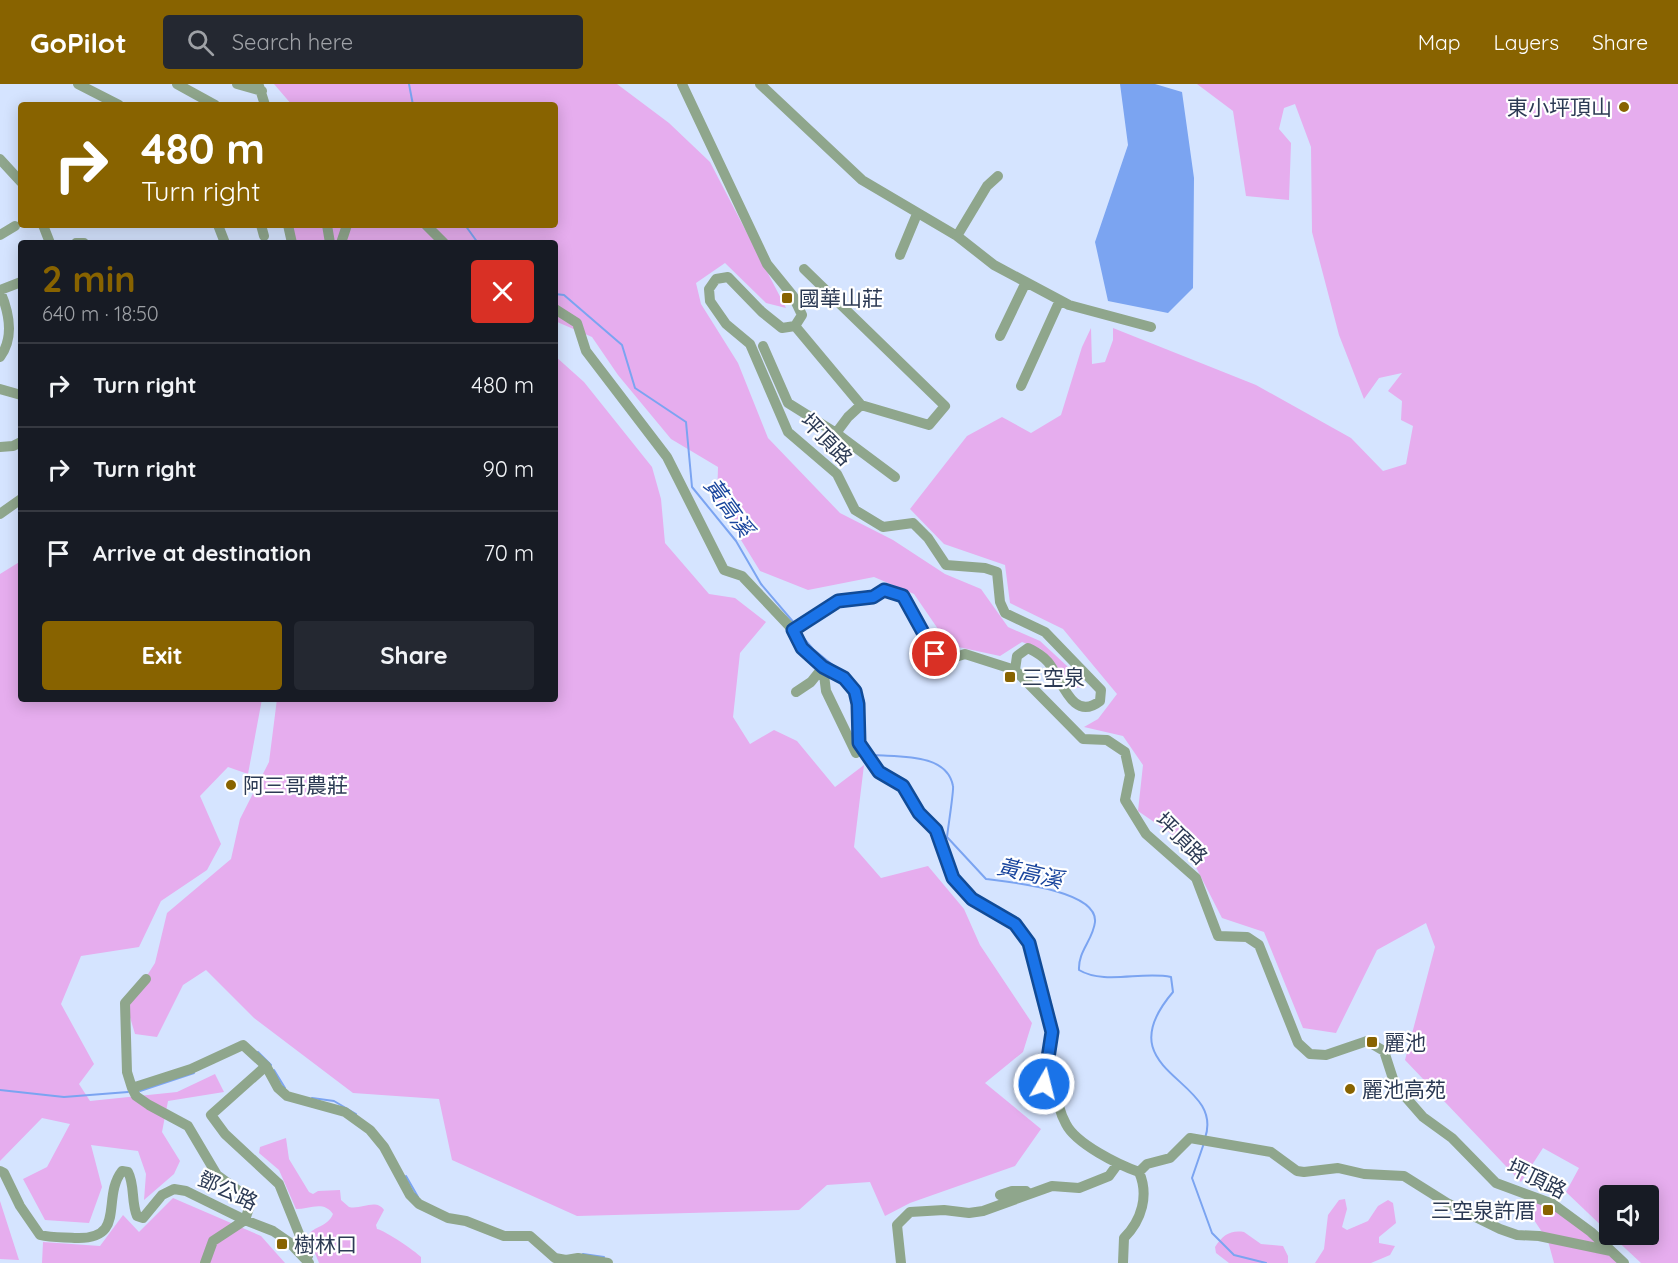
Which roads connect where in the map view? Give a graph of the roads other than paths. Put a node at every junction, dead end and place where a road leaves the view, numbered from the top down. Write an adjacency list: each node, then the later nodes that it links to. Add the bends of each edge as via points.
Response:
1 (78, 84): 7 (street)
2 (177, 84): 8 (street)
3 (237, 84): 6 (street)
4 (682, 84): 25 (street, via 767,264 794,296 802,315)
5 (760, 84): 12 (street, via 862,180)
6 (260, 88)
7 (113, 102)
8 (210, 102)
9 (0, 159): 11 (street)
10 (998, 176): 16 (street, via 987,186)
11 (18, 179)
12 (916, 214): 16 (street); 18 (street)
13 (15, 226): 15 (street)
14 (429, 228): 17 (street)
15 (0, 235)
16 (957, 236): 20 (street, via 994,265)
17 (441, 240)
18 (900, 255)
19 (804, 269): 34 (street, via 945,406 929,425)
20 (1026, 282): 23 (street); 28 (street)
21 (18, 283): 22 (street)
22 (0, 291): 27 (street)
23 (1060, 300): 26 (street); 31 (street)
24 (558, 311): 41 (street, via 577,323 586,351 667,457 724,570 742,576)
25 (795, 327): 34 (street); 43 (street, 坪頂路, via 782,328 728,277 716,279 709,289 710,301 726,324 750,344 788,432 837,474 855,510 883,527 914,524 946,565 997,572 1005,613 1045,632 1101,690 1100,701 1083,708 1072,701 1048,662 1028,648 1017,656)
26 (1151, 327)
27 (15, 331): 30 (street)
28 (1000, 336)
29 (763, 346): 35 (street, via 788,402)
30 (0, 357)
31 (1021, 386)
32 (0, 389): 33 (street)
33 (18, 394)
34 (861, 405): 35 (street)
35 (836, 433): 38 (street)
36 (18, 444): 37 (street)
37 (0, 447)
38 (895, 477)
39 (18, 501): 40 (street)
40 (0, 514)
41 (793, 630): 42 (street, via 802,648); 43 (street, via 838,601 873,597 884,590 903,596 935,654 946,660 965,654)
42 (823, 667): 44 (street); 45 (street, via 826,691); 49 (street, via 844,678 855,691 859,743 879,772 903,786 919,813 936,830 953,878 972,899 1015,924 1029,943 1052,1032 1044,1084 1058,1097 1066,1125)
43 (1015, 670): 55 (street, 坪頂路, via 1083,739 1107,740 1125,752 1131,774 1125,800 1146,834 1196,878 1218,936 1247,937 1259,945 1298,1043 1310,1054 1326,1054 1367,1041 1384,1051 1395,1085 1423,1117 1452,1138 1496,1184 1553,1204)
44 (796, 692)
45 (856, 753)
46 (146, 979): 48 (street, via 125,1003 127,1072)
47 (266, 1066): 48 (street, via 243,1045 191,1069); 57 (street, via 211,1115 225,1134 279,1184); 58 (street, via 287,1096 345,1112 370,1130 384,1147 410,1195 430,1211 504,1236 530,1236 555,1258)
48 (132, 1088): 54 (street, via 149,1105 188,1126 218,1175 247,1197)
49 (1117, 1165): 51 (street); 52 (street, via 1109,1176 1079,1188 1052,1186)
50 (0, 1172): 54 (street, 鄧公路, via 32,1227 49,1237 93,1239 102,1234 122,1171 132,1178 136,1216 143,1218 149,1214 162,1195 174,1189 186,1191)
51 (1139, 1172): 55 (street, via 1148,1164 1170,1158 1190,1138 1218,1145 1234,1144 1271,1152 1304,1172 1338,1168 1404,1176 1500,1229); 60 (street, via 1145,1195 1133,1229 1124,1238)
52 (1036, 1191): 53 (street); 59 (street, via 969,1214 944,1209 910,1212 897,1225)
53 (1000, 1195)
54 (245, 1221): 56 (street, via 213,1241); 57 (street, 鄧公路, via 273,1231)
55 (1611, 1251): 61 (street, 坪頂路)
56 (205, 1263)
57 (310, 1263)
58 (608, 1263)
59 (901, 1263)
60 (1123, 1263)
61 (1624, 1263)

